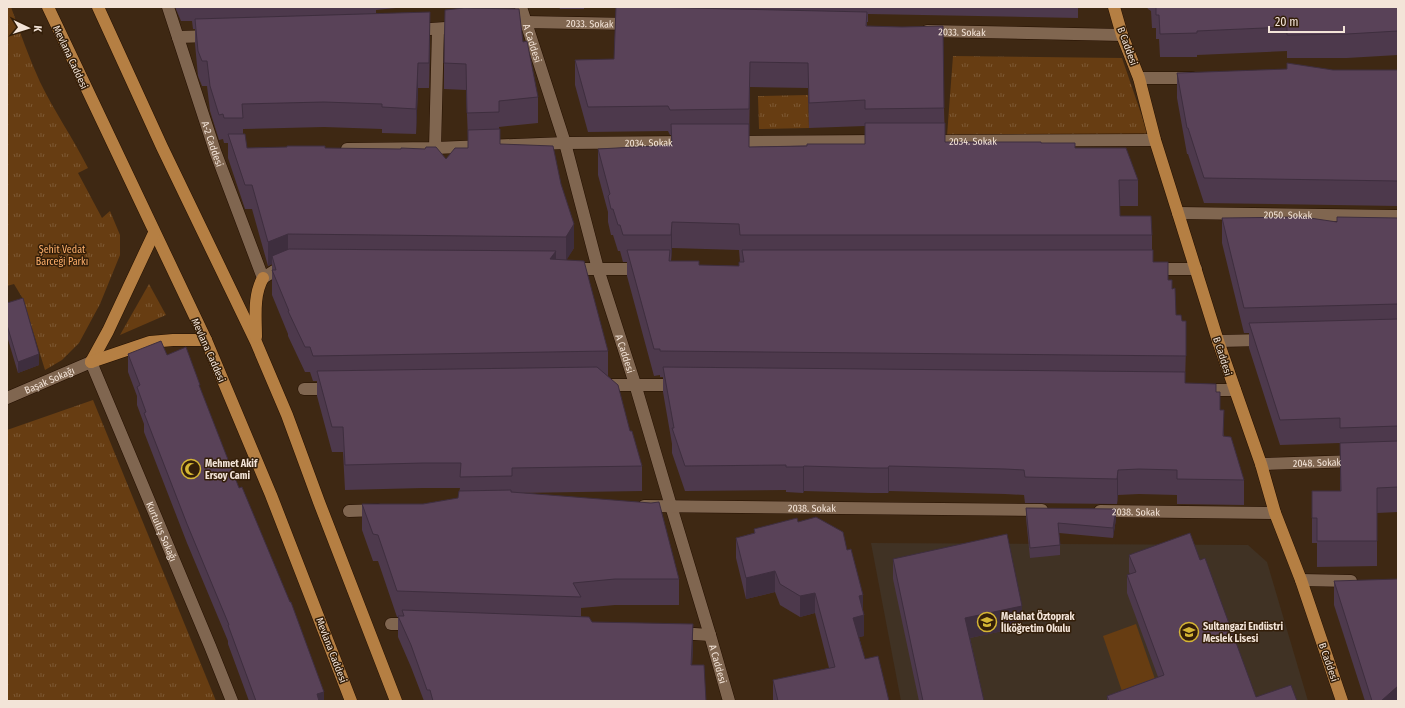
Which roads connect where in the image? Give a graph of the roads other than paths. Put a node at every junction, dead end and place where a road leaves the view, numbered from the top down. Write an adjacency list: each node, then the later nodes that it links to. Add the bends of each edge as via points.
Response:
1 (48, 7): 30 (main road, Mevlana Caddesi)
2 (98, 7): 41 (main road)
3 (168, 7): 15 (street, A-2 Caddesi)
4 (521, 7): 6 (street, A Caddesi)
5 (1114, 7): 13 (main road, B Caddesi)
6 (525, 22): 7 (street, 2033. Sokak); 8 (street, 2033. Sokak); 23 (street, A Caddesi)
7 (494, 24)
8 (645, 24)
9 (470, 26): 10 (street)
10 (438, 29): 11 (street); 24 (street)
11 (407, 30)
12 (915, 30): 13 (street, 2033. Sokak)
13 (1122, 35): 16 (main road, B Caddesi)
14 (226, 36): 15 (street)
15 (178, 37): 27 (street, A-2 Caddesi)
16 (1139, 78): 17 (street); 18 (main road, B Caddesi)
17 (1202, 78)
18 (1156, 140): 20 (street, 2034. Sokak); 28 (main road, B Caddesi)
19 (892, 141): 22 (street)
20 (916, 141)
21 (700, 142): 23 (street, 2034. Sokak)
22 (724, 142)
23 (565, 143): 24 (street, 2034. Sokak); 33 (street, A Caddesi)
24 (435, 148): 25 (street, 2034. Sokak)
25 (333, 149)
26 (231, 150): 27 (street)
27 (215, 151): 37 (street, A-2 Caddesi)
28 (1178, 213): 29 (street, 2050. Sokak); 36 (main road, B Caddesi)
29 (1398, 216)
30 (154, 233): 38 (main road, Mevlana Caddesi); 42 (main road)
31 (296, 266): 37 (street, via 274,271)
32 (558, 268): 33 (street)
33 (598, 269): 34 (street); 43 (street, A Caddesi)
34 (654, 269)
35 (1140, 269): 36 (street)
36 (1196, 269): 40 (main road, B Caddesi)
37 (263, 278): 41 (main road, via 259,284 256,306)
38 (206, 340): 42 (main road, via 150,342); 67 (main road, Mevlana Caddesi, via 271,495)
39 (1273, 340): 40 (street)
40 (1218, 341): 49 (main road, B Caddesi)
41 (256, 342): 68 (main road, via 287,415)
42 (91, 362): 50 (street, Başak Sokağı); 66 (street, Kurtuluş Sokağı)
43 (635, 384): 44 (street); 45 (street); 54 (street, A Caddesi)
44 (588, 385)
45 (691, 385)
46 (344, 388): 47 (street)
47 (304, 389)
48 (1187, 390): 49 (street)
49 (1235, 390): 52 (main road, B Caddesi)
50 (7, 398)
51 (1368, 460): 52 (street, 2048. Sokak)
52 (1261, 464): 59 (main road, B Caddesi)
53 (632, 506): 54 (street, 2038. Sokak)
54 (671, 506): 56 (street, 2038. Sokak); 65 (street, A Caddesi)
55 (388, 510): 57 (street)
56 (1052, 510)
57 (349, 511)
58 (1092, 511): 59 (street, 2038. Sokak)
59 (1275, 513): 60 (main road, B Caddesi)
60 (1301, 580): 61 (street); 70 (main road, B Caddesi)
61 (1360, 582)
62 (391, 624): 63 (street)
63 (423, 625)
64 (662, 633): 65 (street)
65 (710, 635): 69 (street, A Caddesi)
66 (232, 701)
67 (351, 701)
68 (396, 701)
69 (729, 701)
70 (1342, 701)

